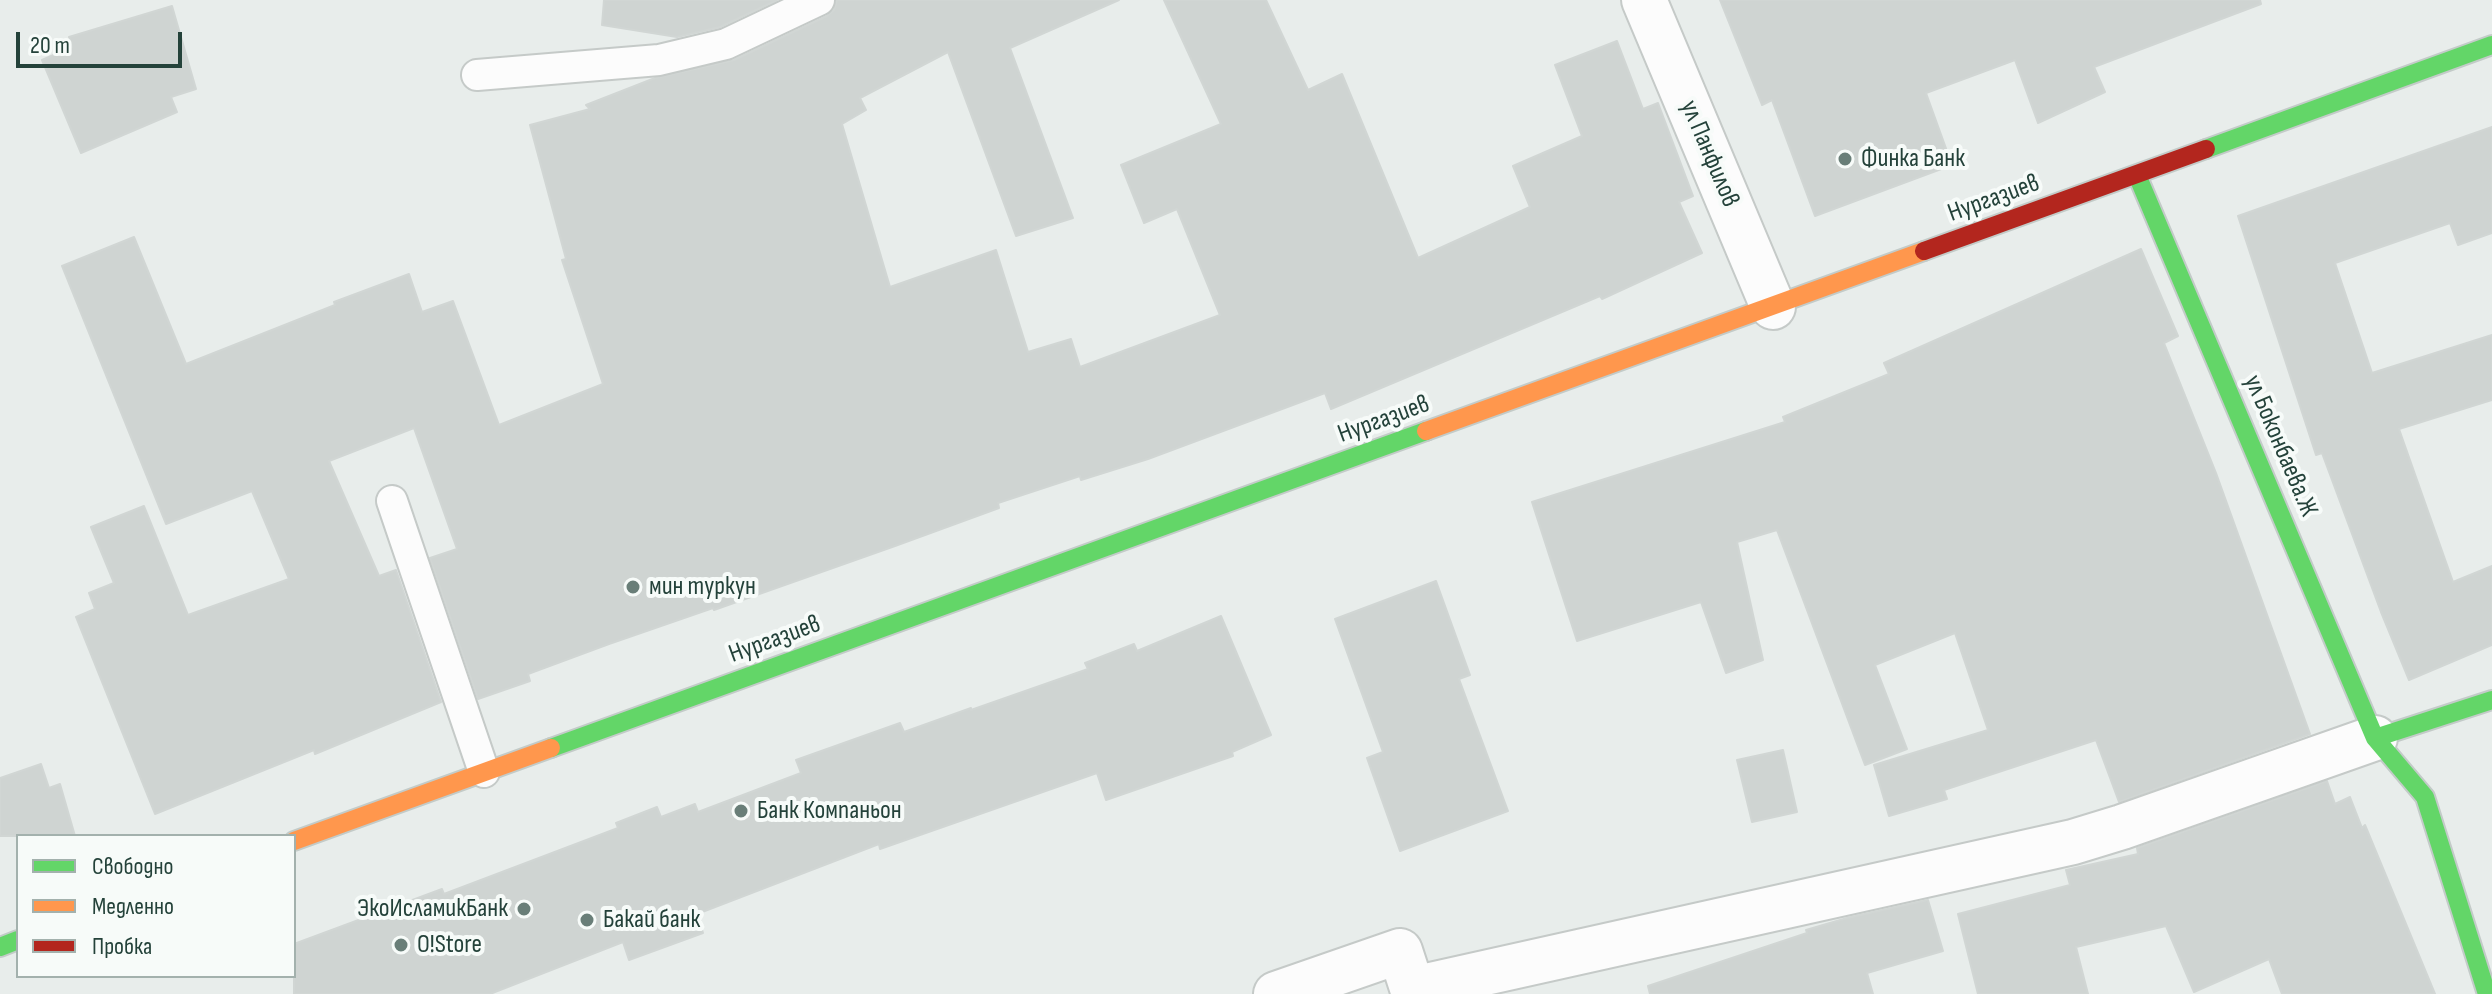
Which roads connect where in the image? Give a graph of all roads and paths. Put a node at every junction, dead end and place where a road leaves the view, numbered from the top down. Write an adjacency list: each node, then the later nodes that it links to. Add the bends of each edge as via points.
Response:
1 (819, 0): 4 (lane, via 726,44 659,60)
2 (1644, 0): 6 (street, ул Панфилов)
3 (2492, 45): 5 (main road, Нургазиев)
4 (477, 75)
5 (2137, 175): 6 (main road, Нургазиев); 9 (main road, ул Боконбаева.Ж)
6 (1773, 307): 10 (main road, Нургазиев)
7 (392, 501): 10 (lane)
8 (2492, 700): 9 (main road)
9 (2375, 738): 12 (street, via 2073,842); 14 (main road, ул Боконбаева.Ж, via 2425,797)
10 (484, 772): 11 (main road, Нургазиев)
11 (296, 840)
12 (1414, 991): 13 (street, via 1400,951)
13 (1276, 994)
14 (2487, 994)

